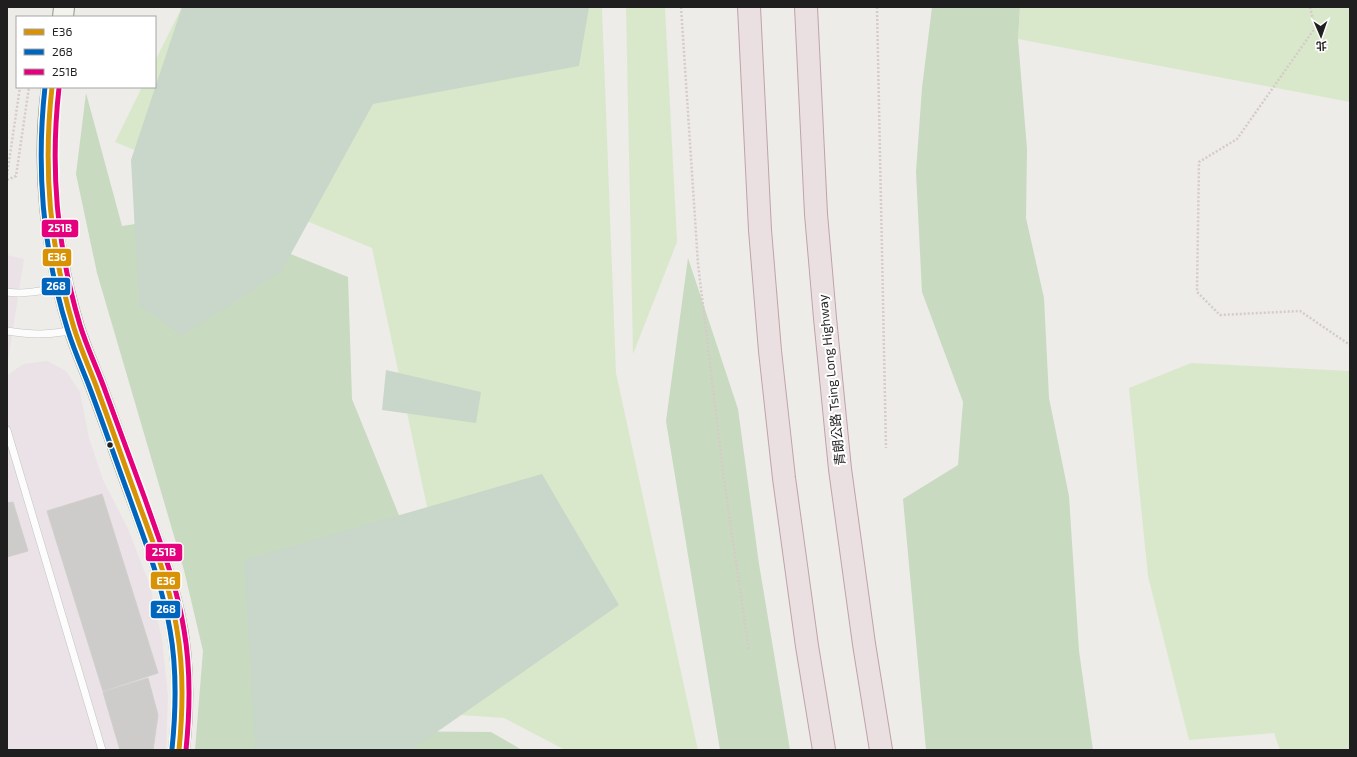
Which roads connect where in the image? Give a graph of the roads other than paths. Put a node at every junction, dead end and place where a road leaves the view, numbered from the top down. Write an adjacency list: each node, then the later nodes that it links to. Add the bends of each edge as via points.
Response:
1 (749, 7): 11 (highway, via 760,230 770,351 784,478)
2 (806, 7): 12 (highway, 青朗公路 Tsing Long Highway, via 816,214 840,469)
3 (52, 88): 4 (main road, via 49,176 52,223)
4 (63, 286): 5 (lane, via 18,294); 6 (main road)
5 (7, 292)
6 (75, 330): 7 (lane, via 50,335); 10 (main road, via 150,534 174,614 182,695)
7 (7, 331)
8 (7, 430): 9 (lane)
9 (102, 750)
10 (179, 750)
11 (824, 750)
12 (881, 750)

